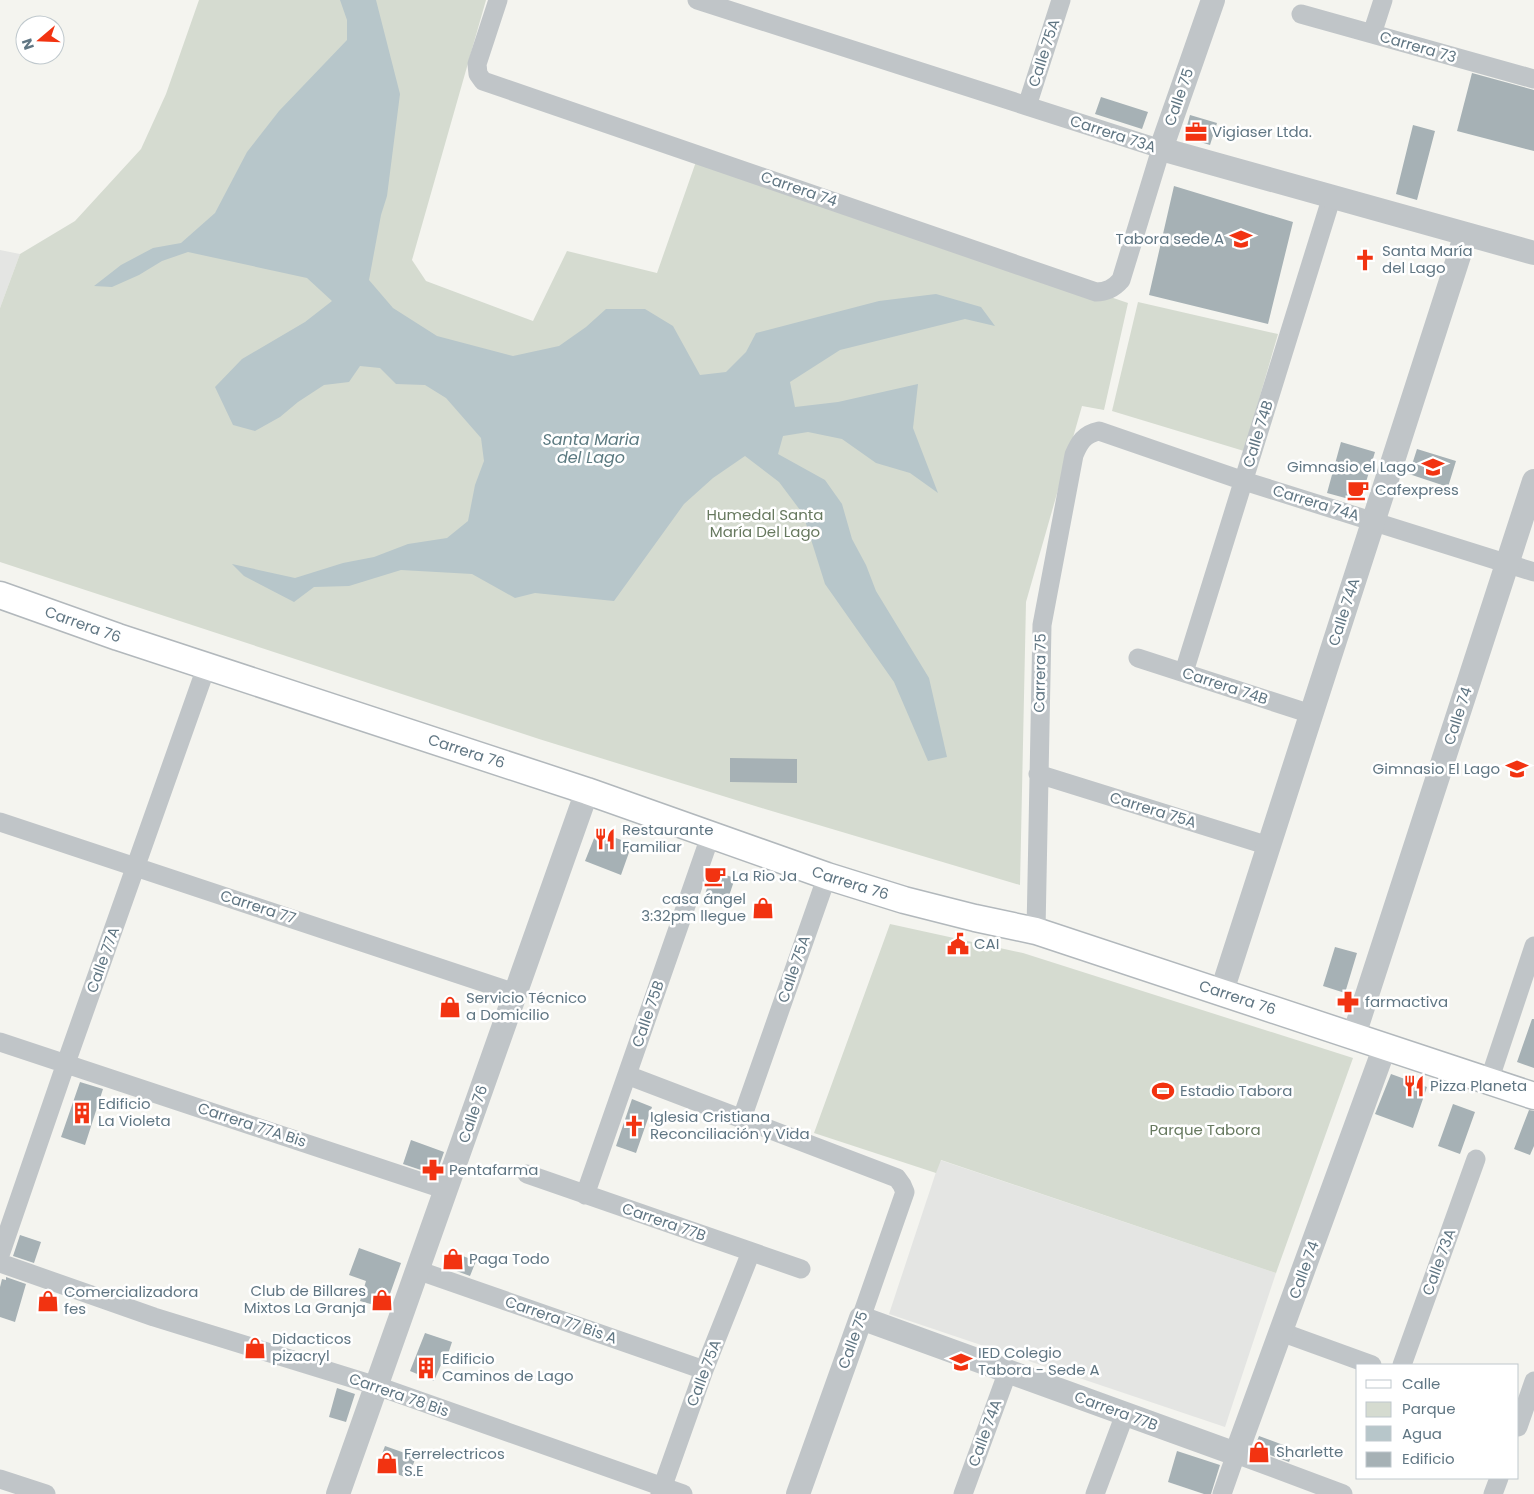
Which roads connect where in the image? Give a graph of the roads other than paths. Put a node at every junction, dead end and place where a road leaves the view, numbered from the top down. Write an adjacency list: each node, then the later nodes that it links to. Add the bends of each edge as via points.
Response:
1 (498, 0): 14 (street, Carrera 74, via 477,64 482,81 1096,292 1111,289)
2 (697, 0): 9 (street, Carrera 73A)
3 (1061, 0): 9 (street, Calle 75A)
4 (1213, 0): 10 (street, Calle 75)
5 (1383, 0): 7 (street)
6 (1301, 14): 7 (street, Carrera 73)
7 (1372, 34): 8 (street, Carrera 73)
8 (1534, 79)
9 (1026, 106): 10 (street, Carrera 73A)
10 (1161, 149): 11 (street, Carrera 73A); 14 (street, Calle 75)
11 (1332, 196): 12 (street, Carrera 73A); 16 (street, Calle 74B)
12 (1466, 234): 13 (street, Carrera 73A); 18 (street, Calle 74A)
13 (1534, 253)
14 (1121, 280)
15 (1099, 431): 16 (street, Carrera 74A); 26 (street, Carrera 75, via 1080,441 1074,456 1042,625)
16 (1244, 481): 18 (street, Carrera 74A); 24 (street, Calle 74B)
17 (1534, 481): 19 (street, Calle 74)
18 (1373, 521): 19 (street, Carrera 74A); 25 (street, Calle 74A)
19 (1507, 564): 20 (street, Carrera 74A); 37 (street, Calle 74)
20 (1534, 572)
21 (2, 601): 23 (main road, Carrera 76)
22 (1138, 658): 24 (street, Carrera 74B)
23 (207, 666): 27 (main road, Carrera 76); 31 (street, Calle 77A)
24 (1184, 672): 25 (street, Carrera 74B)
25 (1311, 714): 30 (street, Calle 74A)
26 (1038, 774): 30 (street, Carrera 75A); 33 (street, Carrera 75)
27 (587, 791): 29 (main road, Carrera 76); 36 (street, Calle 76)
28 (0, 822): 31 (street, Carrera 77)
29 (711, 834): 32 (main road, Carrera 76); 41 (street, Calle 75B)
30 (1269, 846): 35 (street, Calle 74A)
31 (136, 867): 36 (street, Carrera 77); 40 (street, Calle 77A)
32 (827, 876): 33 (main road, Carrera 76, via 904,900); 44 (street, Calle 75A)
33 (1036, 931): 35 (main road, Carrera 76)
34 (1534, 946): 42 (street)
35 (1222, 991): 37 (main road, Carrera 76)
36 (515, 993): 47 (street, Calle 76)
37 (1354, 1035): 39 (main road, Carrera 76)
38 (0, 1042): 40 (street, Carrera 77A Bis)
39 (1385, 1046): 42 (main road, Carrera 76); 55 (street, Calle 74)
40 (66, 1063): 47 (street, Carrera 77A Bis); 50 (street, Calle 77A)
41 (627, 1075): 44 (street); 48 (street, Calle 75B)
42 (1489, 1081): 43 (main road, Carrera 76)
43 (1534, 1096)
44 (742, 1118): 54 (street, Calle 75, via 897,1178 902,1185 904,1192)
45 (1476, 1158): 57 (street, Calle 73A)
46 (527, 1174): 48 (street, Carrera 77B)
47 (446, 1190): 53 (street, Calle 76)
48 (586, 1195): 49 (street, Carrera 77B)
49 (751, 1252): 52 (street, Carrera 77B); 58 (street, Calle 75A)
50 (0, 1255)
51 (0, 1264): 61 (street, Carrera 78 Bis, via 154,1317)
52 (801, 1269)
53 (417, 1270): 58 (street, Carrera 77 Bis A); 61 (street, Calle 76)
54 (861, 1318): 59 (street, Carrera 77B); 71 (street, Calle 75)
55 (1281, 1332): 56 (street); 64 (street, Calle 74)
56 (1369, 1364)
57 (1402, 1364)
58 (704, 1370): 67 (street, Calle 75A)
59 (1008, 1371): 62 (street, Carrera 77B); 72 (street, Calle 74A)
60 (1534, 1381): 63 (street)
61 (376, 1386): 67 (street, Carrera 78 Bis); 69 (street, Calle 76)
62 (1125, 1414): 64 (street, Carrera 77B); 73 (street)
63 (1523, 1422)
64 (1236, 1454): 74 (street, Calle 74); 75 (street, Carrera 77B)
65 (0, 1479): 68 (street)
66 (1499, 1479): 76 (street)
67 (661, 1490): 70 (street, Carrera 78 Bis)
68 (46, 1494)
69 (338, 1494)
70 (683, 1494)
71 (798, 1494)
72 (963, 1494)
73 (1095, 1494)
74 (1222, 1494)
75 (1342, 1494)
76 (1493, 1494)

